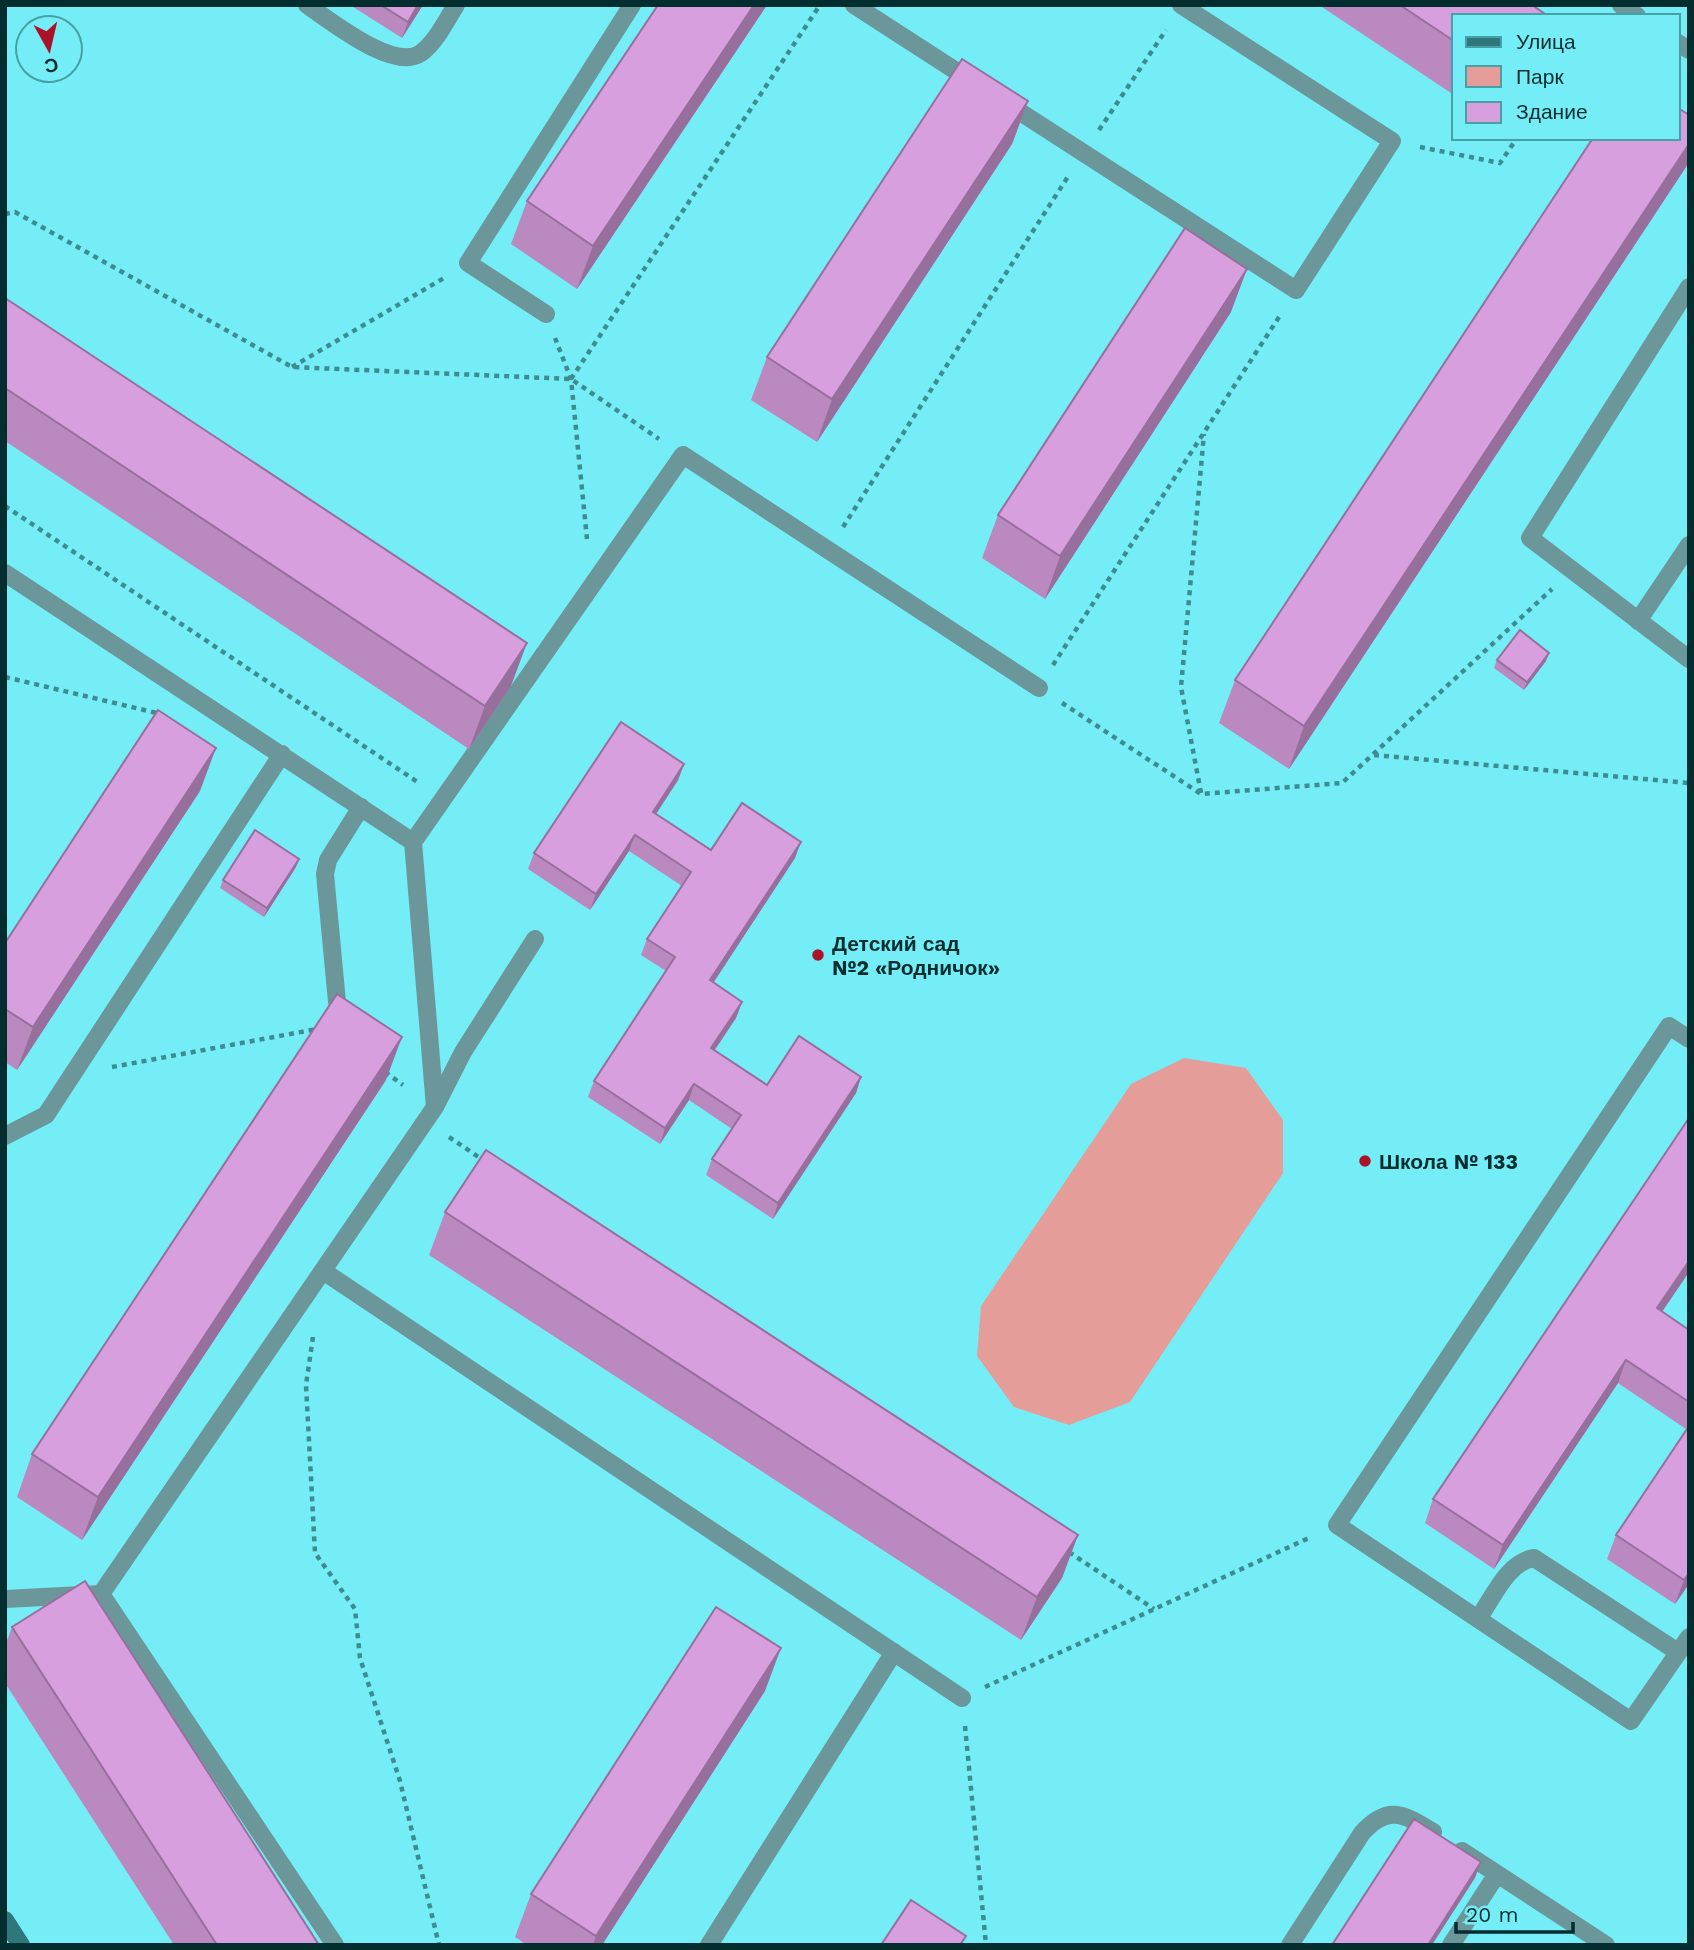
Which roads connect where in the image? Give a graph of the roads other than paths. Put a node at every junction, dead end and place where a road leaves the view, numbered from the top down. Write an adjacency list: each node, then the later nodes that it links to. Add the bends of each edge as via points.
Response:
1 (307, 5): 2 (street, via 379,51 401,59 419,54 433,41)
2 (456, 5)
3 (632, 5): 7 (street, via 468,263)
4 (854, 5): 5 (street, via 1296,290 1392,141)
5 (1182, 5)
6 (1689, 287): 10 (street, via 1530,538)
7 (546, 314)
8 (1689, 545): 10 (street)
9 (5, 573): 13 (street)
10 (1639, 621): 11 (street)
11 (1689, 659)
12 (1039, 688): 15 (street, via 683,455)
13 (282, 754): 14 (street); 20 (street, via 46,1115)
14 (361, 807): 15 (street); 17 (street, via 328,860 325,874)
15 (413, 842): 19 (street)
16 (535, 939): 19 (street)
17 (337, 1002)
18 (1689, 1039): 24 (street, via 1669,1026 1337,1525)
19 (430, 1114): 21 (street)
20 (5, 1136)
21 (323, 1271): 22 (street); 26 (street)
22 (101, 1594): 23 (street); 32 (street)
23 (5, 1599)
24 (1478, 1619): 27 (street, via 1513,1567 1534,1558); 27 (street, via 1631,1721)
25 (1689, 1637): 27 (street)
26 (894, 1652): 28 (street); 33 (street)
27 (1678, 1652)
28 (962, 1698)
29 (1497, 1874): 34 (street, via 1410,1818 1393,1813 1375,1819); 35 (street); 36 (street)
30 (5, 1920): 31 (main road)
31 (21, 1945)
32 (335, 1945)
33 (709, 1945)
34 (1290, 1945)
35 (1451, 1945)
36 (1606, 1945)

